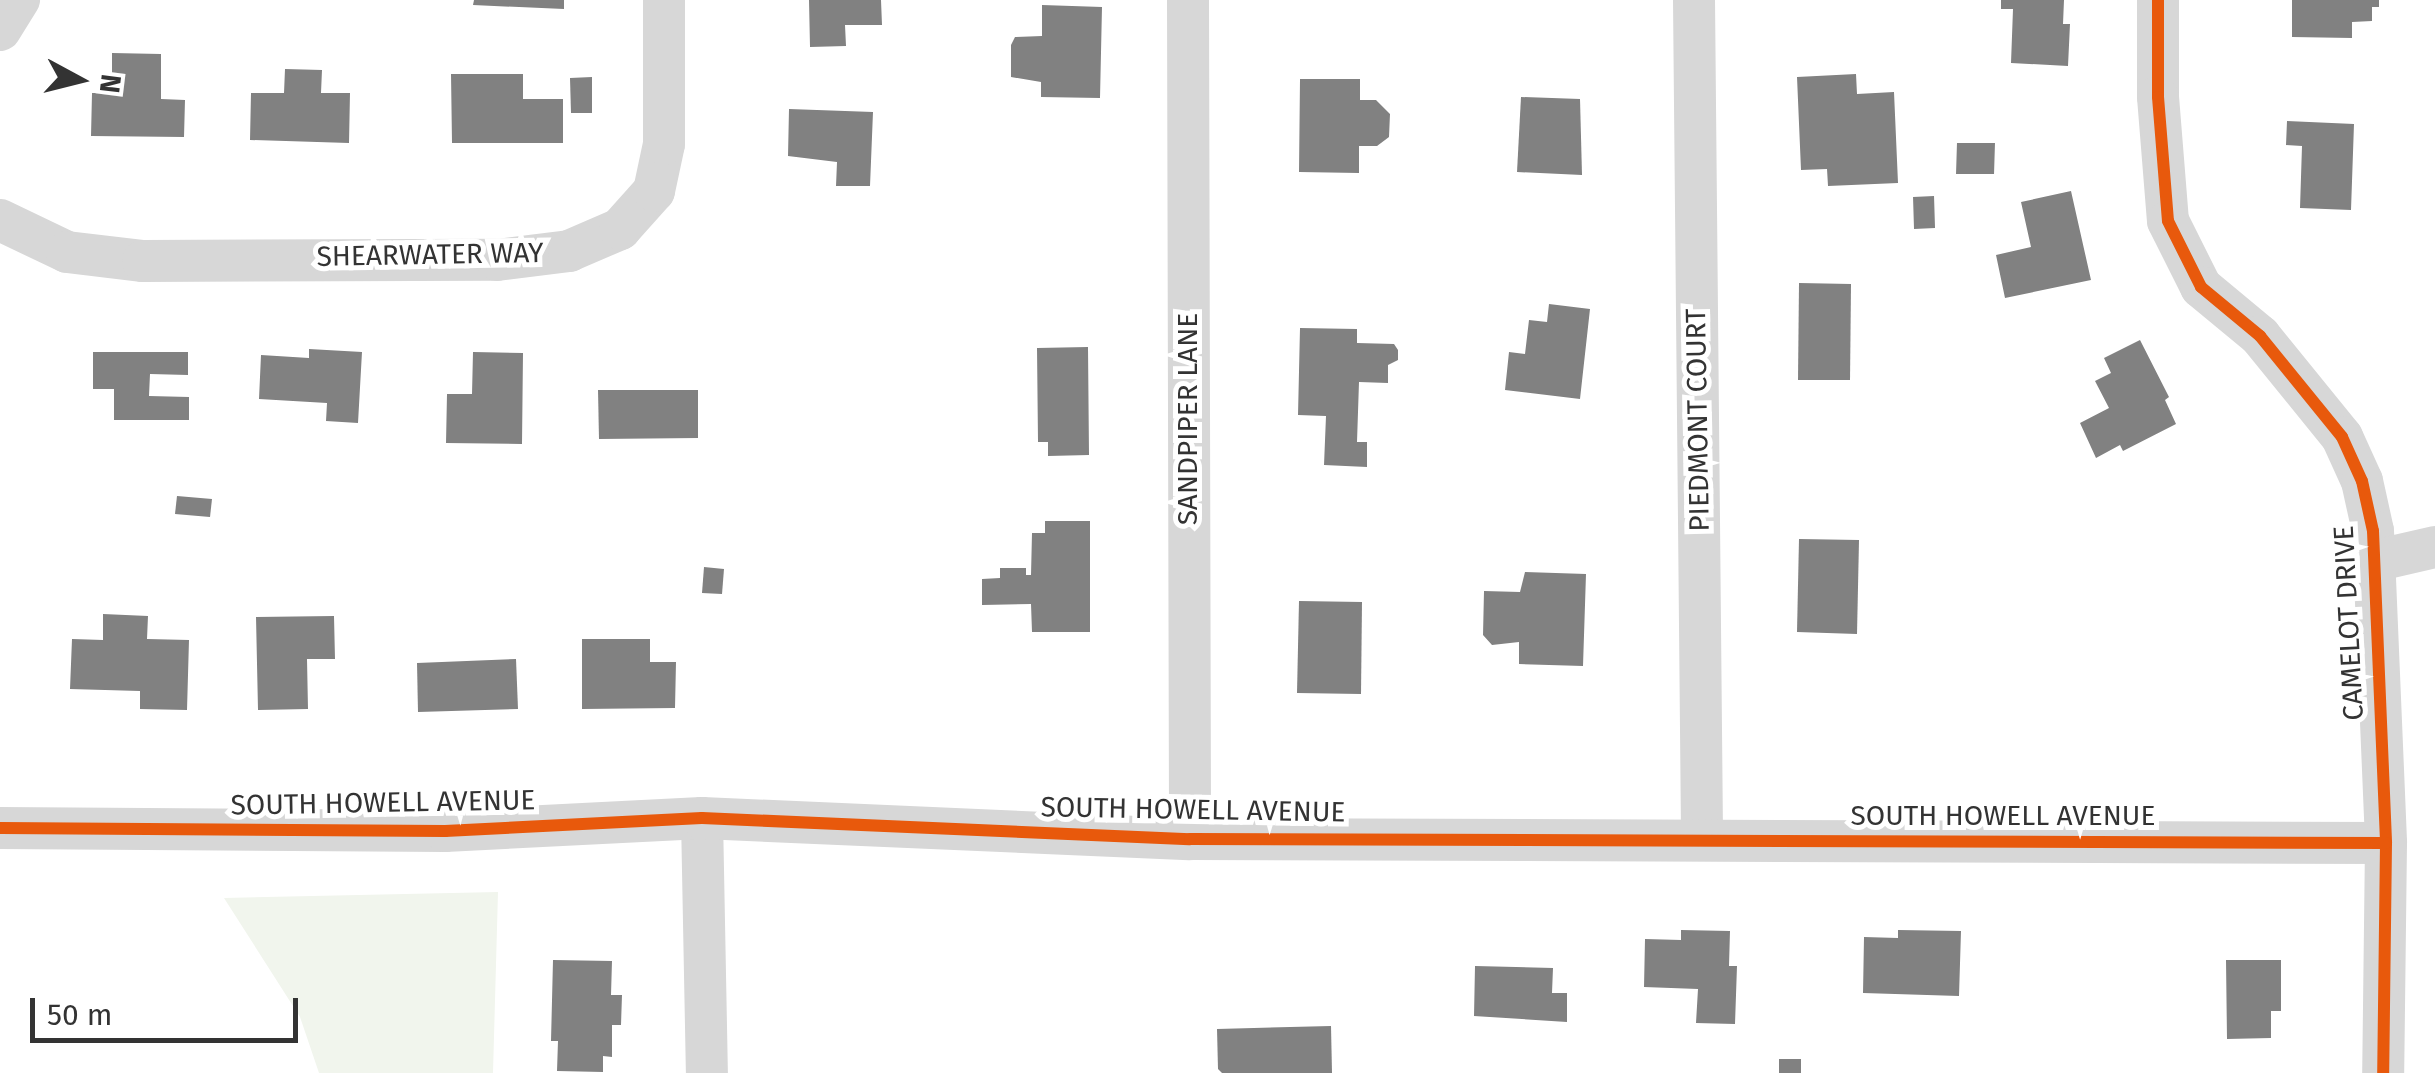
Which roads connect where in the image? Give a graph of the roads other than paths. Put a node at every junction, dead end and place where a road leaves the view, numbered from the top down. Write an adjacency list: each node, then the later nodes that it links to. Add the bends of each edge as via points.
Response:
1 (19, 0): 6 (street)
2 (664, 0): 7 (street, SHEARWATER WAY, via 664,144 654,192 620,229 569,251 497,260 143,260 67,252)
3 (1188, 0): 12 (street, SANDPIPER LANE)
4 (1694, 0): 13 (street, PIEDMONT COURT)
5 (2158, 0): 9 (street, CAMELOT DRIVE, via 2168,221 2202,288 2260,336 2342,436 2362,481)
6 (0, 30)
7 (0, 220)
8 (2435, 546): 9 (street)
9 (2374, 562): 14 (street, CAMELOT DRIVE)
10 (702, 818): 11 (street, SOUTH HOWELL AVENUE, via 445,831); 12 (street, SOUTH HOWELL AVENUE); 15 (street)
11 (0, 828)
12 (1190, 838): 13 (street, SOUTH HOWELL AVENUE)
13 (1702, 840): 14 (street, SOUTH HOWELL AVENUE)
14 (2386, 842): 16 (street, CAMELOT DRIVE)
15 (706, 1073)
16 (2383, 1073)

